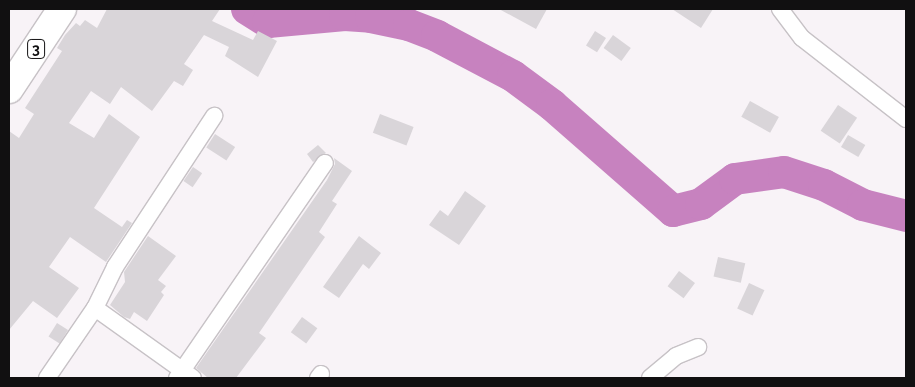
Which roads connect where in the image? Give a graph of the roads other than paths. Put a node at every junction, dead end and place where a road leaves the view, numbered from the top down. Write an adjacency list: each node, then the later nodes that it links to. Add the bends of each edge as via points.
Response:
1 (62, 9): 3 (highway, 3)
2 (780, 9): 5 (street, via 802,38)
3 (9, 89)
4 (214, 116): 7 (street, via 115,267)
5 (906, 118)
6 (326, 163): 9 (street)
7 (95, 308): 9 (street); 10 (street)
8 (698, 347): 11 (street, via 676,356)
9 (184, 376)
10 (47, 378)
11 (650, 378)

